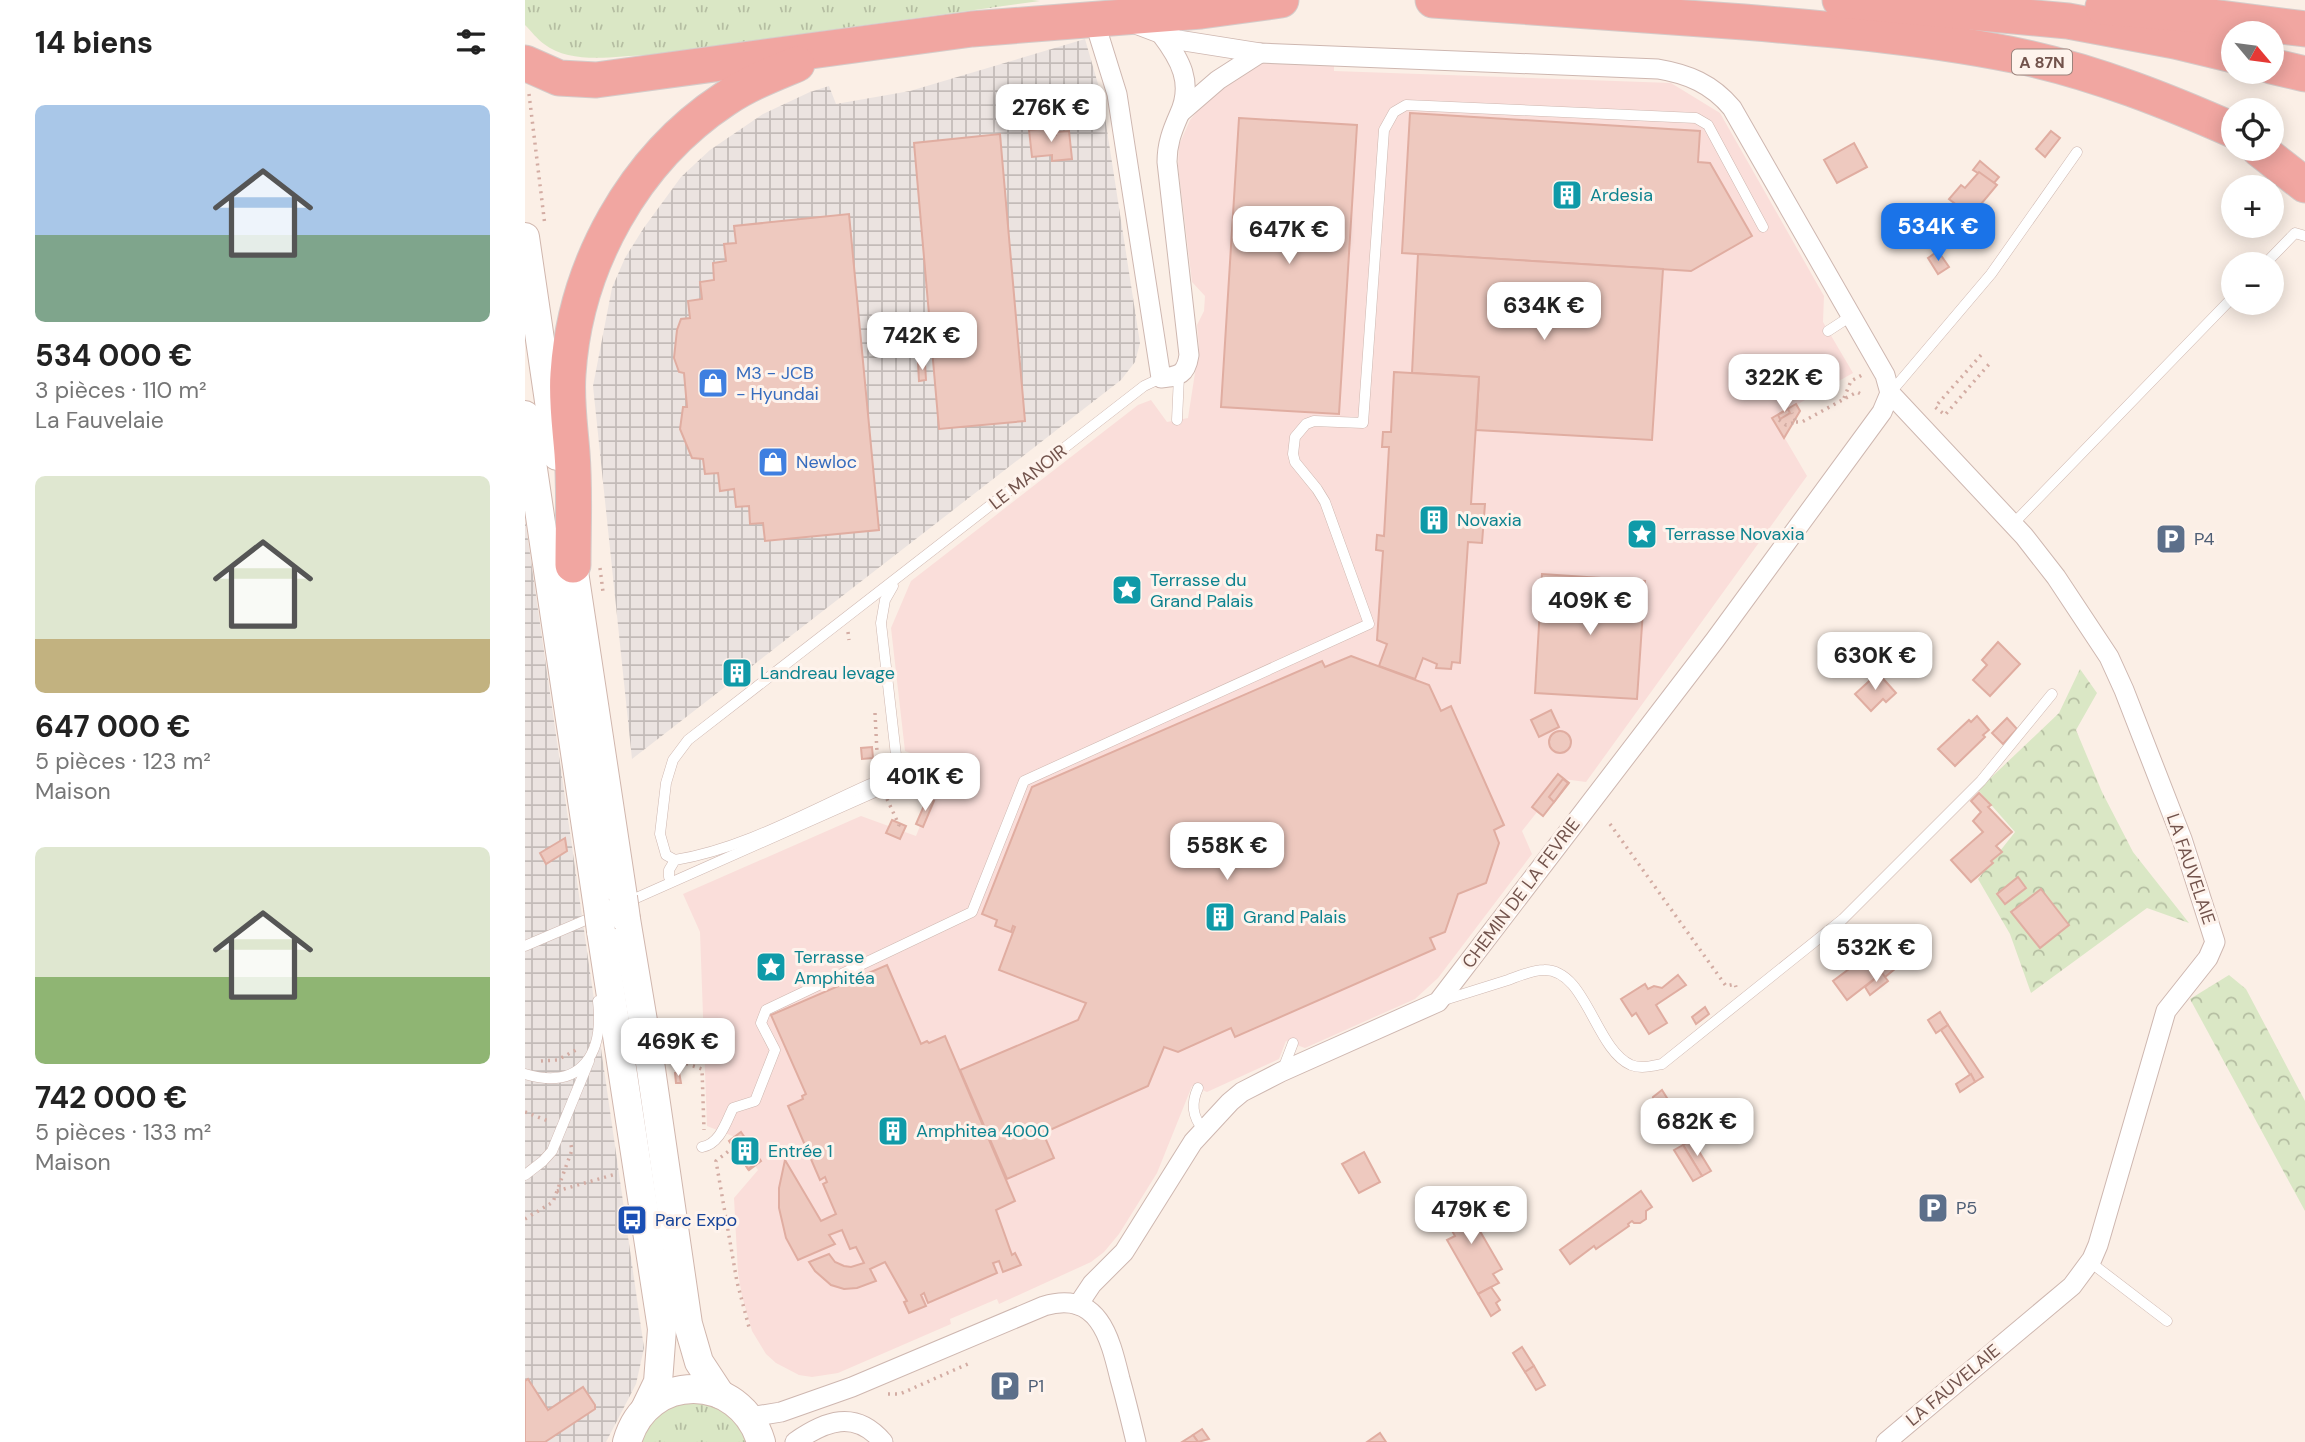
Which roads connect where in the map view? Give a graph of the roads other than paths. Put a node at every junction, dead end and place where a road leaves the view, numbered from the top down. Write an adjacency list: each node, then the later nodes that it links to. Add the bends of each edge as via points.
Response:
1 (1281, 0): 5 (highway)
2 (1433, 0): 15 (highway, A 87N, via 1842,30 1965,46 2103,79)
3 (1840, 0): 4 (highway)
4 (1980, 12): 6 (highway, via 2011,0); 9 (highway, via 2104,27)
5 (1107, 27): 7 (street); 8 (highway, via 972,29); 28 (street)
6 (2305, 29)
7 (1161, 34): 10 (street, via 1203,46); 14 (street, via 1184,69)
8 (832, 48): 11 (highway, via 596,80 559,78); 33 (highway, via 726,98 690,126 632,189 613,222 582,297 572,337 568,398)
9 (2221, 52)
10 (1260, 53): 14 (street); 26 (street, via 1658,69 1701,81 1732,108)
11 (525, 63)
12 (2284, 68): 13 (highway)
13 (2305, 74)
14 (1181, 112): 28 (street, via 1167,149 1188,361 1186,369)
15 (2221, 125)
16 (2077, 152): 29 (lane, via 1991,274)
17 (2284, 155): 19 (highway)
18 (2274, 161): 20 (highway)
19 (2305, 166)
20 (2305, 185)
21 (1763, 227): 52 (lane, via 1708,125 1696,118 1406,105 1394,112 1384,130 1363,422 1314,421 1300,430 1293,445 1296,462 1325,502 1369,624 1024,781 972,912 765,1010 761,1023 775,1050 755,1101 733,1108 716,1140)
22 (2305, 236): 24 (lane, via 2295,233)
23 (525, 237): 33 (main road)
24 (2277, 252)
25 (2221, 309): 32 (lane)
26 (1851, 316): 27 (lane); 29 (street, via 1885,375)
27 (1828, 331)
28 (1170, 377): 31 (lane); 34 (lane, LE MANOIR, via 1144,386)
29 (1890, 393): 32 (street, LA FAUVELAIE); 45 (street, CHEMIN DE LA FEVRIE, via 1882,412 1715,640)
30 (525, 415): 41 (main road)
31 (1177, 420)
32 (2013, 524): 54 (street, LA FAUVELAIE, via 2109,657 2182,839 2215,942 2208,958 2166,1011 2098,1245)
33 (573, 565): 41 (main road)
34 (897, 580): 36 (lane, via 885,600 881,622); 39 (lane, LE MANOIR, via 688,740 673,760 666,783 660,834 666,855)
35 (2052, 694): 45 (lane, via 1980,781 1843,919 1663,1064 1630,1065 1593,1019 1571,981 1558,972 1525,974)
36 (896, 770): 37 (lane); 38 (lane)
37 (939, 779)
38 (881, 784): 39 (lane, via 702,856); 42 (lane, via 873,793)
39 (675, 860): 40 (lane)
40 (669, 877)
41 (610, 919): 43 (lane); 57 (main road, via 652,1069 688,1324 699,1362); 58 (main road, via 662,1329 657,1382)
42 (525, 946)
43 (596, 981)
44 (597, 994): 47 (lane, via 600,1026)
45 (1438, 1002): 48 (street, CHEMIN DE LA FEVRIE)
46 (1293, 1043): 48 (lane)
47 (589, 1061): 49 (lane, via 558,1079); 53 (lane, via 552,1151)
48 (1281, 1072): 51 (street, CHEMIN DE LA FEVRIE, via 1242,1092)
49 (525, 1074)
50 (1198, 1088): 51 (lane, via 1193,1108)
51 (1203, 1129): 55 (street, CHEMIN DE LA FEVRIE, via 1124,1252 1097,1278)
52 (702, 1147)
53 (525, 1175)
54 (2089, 1262): 56 (lane); 64 (street, LA FAUVELAIE, via 2072,1286)
55 (1079, 1305): 59 (street, via 1044,1306 781,1412); 63 (street, via 1105,1329)
56 (2167, 1321)
57 (719, 1394): 58 (main road, via 684,1390 663,1396); 59 (main road, via 736,1404)
58 (645, 1409): 60 (main road)
59 (755, 1430)
60 (627, 1442)
61 (795, 1442): 62 (street, via 818,1426 840,1421 863,1426)
62 (883, 1442)
63 (1136, 1442)
64 (1886, 1442)

